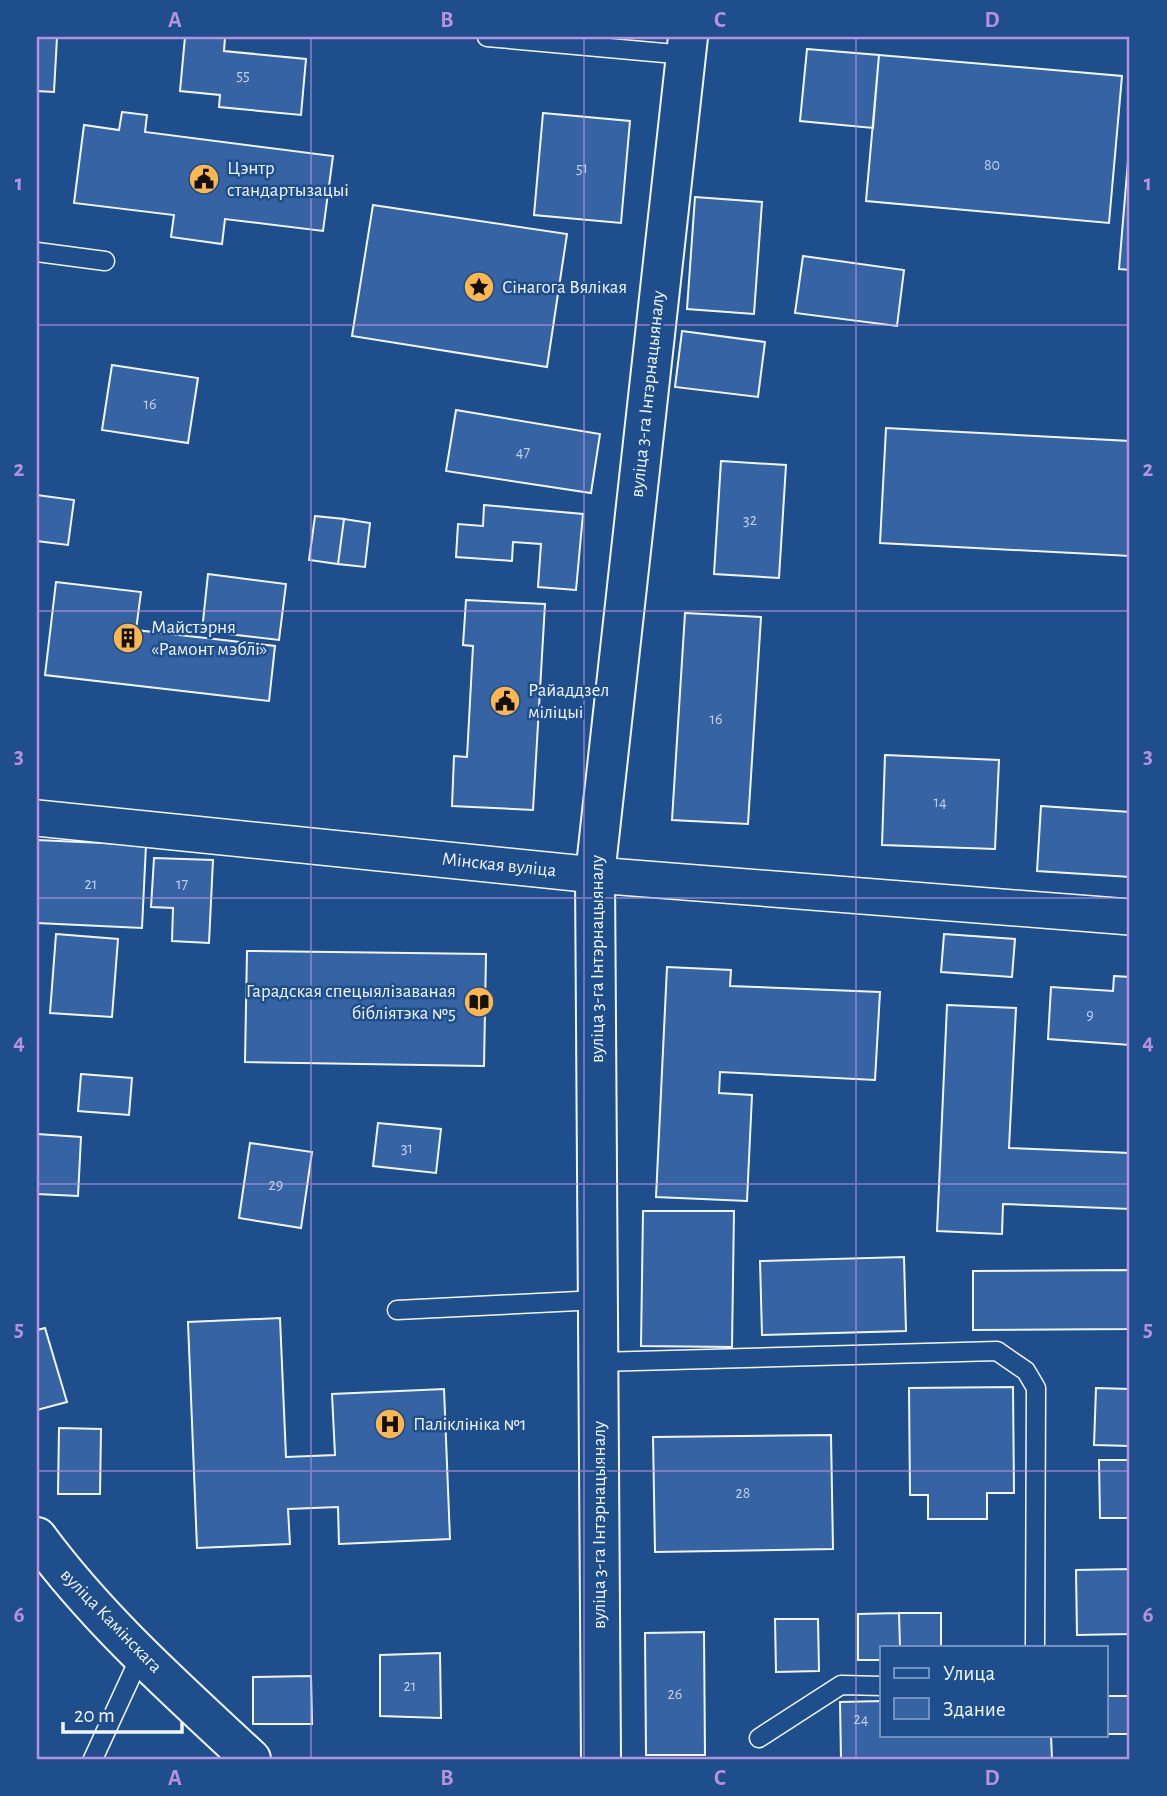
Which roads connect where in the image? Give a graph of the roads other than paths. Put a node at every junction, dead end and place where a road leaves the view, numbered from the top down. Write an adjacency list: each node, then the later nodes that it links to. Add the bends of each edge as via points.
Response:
1 (487, 37): 2 (lane)
2 (687, 46): 6 (main road, вуліца 3-га Інтэрнацыяналу)
3 (37, 252): 4 (lane)
4 (105, 261)
5 (37, 818): 6 (street, Мінская вуліца)
6 (594, 875): 7 (street, Мінская вуліца); 8 (main road, вуліца 3-га Інтэрнацыяналу)
7 (1130, 917)
8 (598, 1300): 9 (lane); 10 (main road, вуліца 3-га Інтэрнацыяналу)
9 (397, 1310)
10 (598, 1362): 12 (lane, via 997,1351 1026,1371 1037,1388); 18 (main road, вуліца 3-га Інтэрнацыяналу)
11 (37, 1537): 13 (main road, вуліца Камінскага, via 62,1571)
12 (1035, 1646)
13 (141, 1655): 16 (lane); 17 (main road, вуліца Камінскага)
14 (880, 1686): 15 (lane, via 841,1685)
15 (759, 1738)
16 (93, 1759)
17 (251, 1759)
18 (601, 1759)

